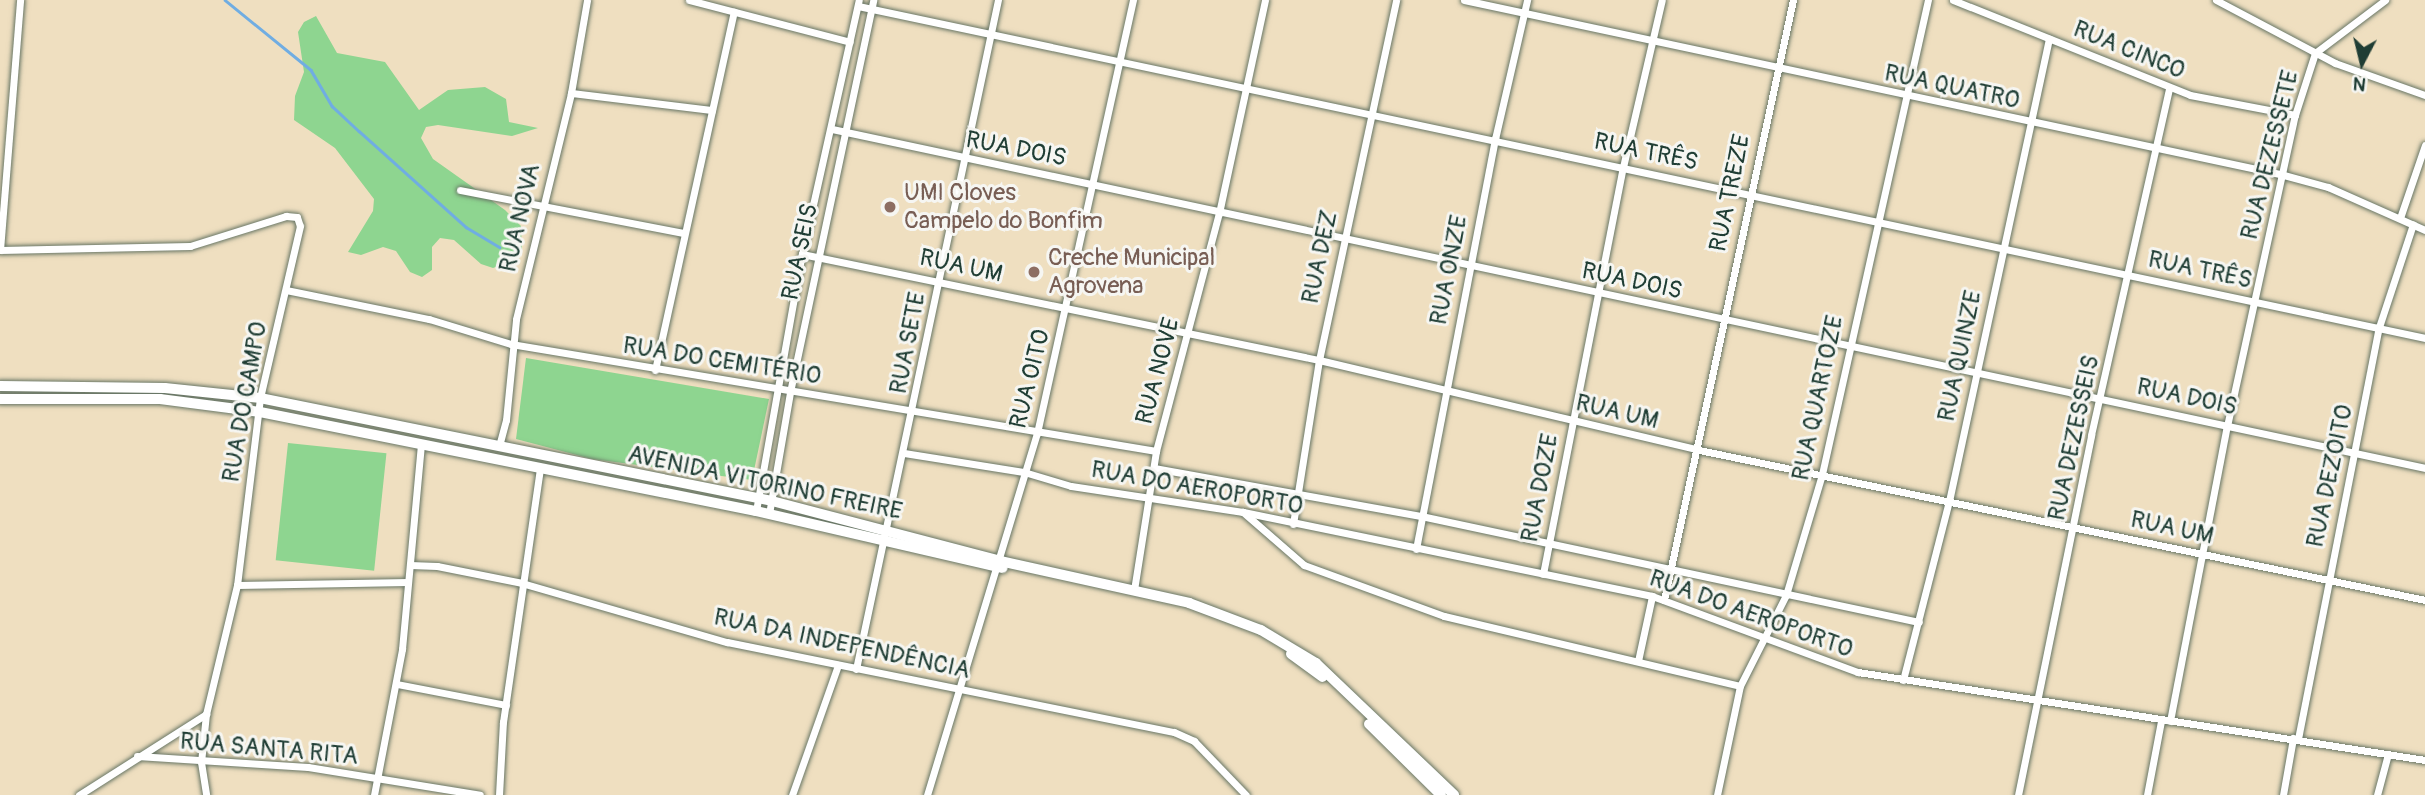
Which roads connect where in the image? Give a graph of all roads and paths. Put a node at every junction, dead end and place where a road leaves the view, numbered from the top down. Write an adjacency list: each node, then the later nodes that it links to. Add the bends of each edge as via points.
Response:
1 (19, 0): 48 (street)
2 (587, 0): 29 (street, RUA NOVA)
3 (689, 0): 18 (street)
4 (998, 0): 20 (street, RUA SETE)
5 (1133, 0): 25 (street, RUA OITO)
6 (1265, 0): 27 (street, RUA NOVE)
7 (1396, 0): 33 (street, RUA DEZ)
8 (1464, 0): 19 (street, RUA QUATRO)
9 (1527, 0): 19 (street, RUA ONZE)
10 (1662, 0): 23 (street, RUA DOZE)
11 (1793, 0): 26 (street, RUA TREZE)
12 (1927, 0): 31 (street, RUA QUARTOZE)
13 (1953, 0): 21 (street, RUA CINCO)
14 (2385, 0): 24 (street, RUA DEZESSETE)
15 (2219, 1): 24 (street)
16 (859, 3): 17 (street, RUA TRÊS); 22 (street)
17 (872, 4): 20 (street, RUA TRÊS); 37 (street, RUA SEIS)
18 (734, 12): 22 (street); 32 (street)
19 (1525, 12): 23 (street, RUA QUATRO); 38 (street, RUA ONZE)
20 (991, 31): 25 (street, RUA TRÊS); 41 (street, RUA SETE)
21 (2049, 39): 28 (street, RUA CINCO); 35 (street, RUA QUINZE)
22 (850, 42): 36 (street)
23 (1652, 42): 26 (street, RUA QUATRO); 42 (street, RUA DOZE)
24 (2315, 53): 30 (street); 34 (street, RUA DEZESSETE)
25 (1119, 59): 27 (street, RUA TRÊS); 44 (street, RUA OITO)
26 (1777, 69): 31 (street, RUA QUATRO); 46 (street, RUA TREZE)
27 (1244, 87): 33 (street, RUA TRÊS); 49 (street, RUA NOVE)
28 (2169, 88): 34 (street, RUA CINCO, via 2240,107); 40 (street, RUA DEZESSEIS)
29 (571, 93): 32 (street); 47 (street, RUA NOVA)
30 (2425, 95)
31 (1905, 96): 35 (street, RUA QUATRO); 51 (street, RUA QUARTOZE)
32 (712, 110): 54 (street)
33 (1371, 113): 38 (street, RUA TRÊS); 55 (street, RUA DEZ)
34 (2295, 115): 43 (street, RUA DEZESSETE)
35 (2031, 124): 40 (street, RUA QUATRO); 56 (street, RUA QUINZE)
36 (832, 129): 37 (street, RUA DOIS); 58 (street)
37 (846, 132): 41 (street, RUA DOIS); 59 (street, RUA SEIS)
38 (1495, 139): 42 (street, RUA TRÊS); 60 (street, RUA ONZE)
39 (2425, 145): 50 (street)
40 (2156, 150): 43 (street, RUA QUATRO); 61 (street, RUA DEZESSEIS)
41 (966, 159): 44 (street, RUA DOIS); 62 (street, RUA SETE)
42 (1623, 167): 46 (street, RUA TRÊS); 64 (street, RUA DOZE)
43 (2280, 174): 50 (street, RUA QUATRO, via 2328,187); 65 (street, RUA DEZESSETE)
44 (1095, 184): 49 (street, RUA DOIS); 66 (street, RUA OITO)
45 (460, 190): 47 (street)
46 (1748, 195): 51 (street, RUA TRÊS); 67 (street, RUA TREZE)
47 (541, 208): 54 (street); 71 (street, RUA NOVA)
48 (1, 211): 57 (street)
49 (1219, 213): 55 (street, RUA DOIS); 69 (street, RUA NOVE)
50 (2400, 218): 52 (street, RUA QUATRO)
51 (1876, 222): 56 (street, RUA TRÊS); 72 (street, RUA QUARTOZE)
52 (2413, 224): 53 (street, RUA QUATRO); 68 (street, RUA DEZOITO)
53 (2425, 230)
54 (684, 233): 74 (street)
55 (1343, 239): 60 (street, RUA DOIS); 73 (street, RUA DEZ)
56 (2002, 248): 61 (street, RUA TRÊS); 75 (street, RUA QUINZE)
57 (0, 250): 63 (street, RUA DO CAMPO, via 174,248 206,243 286,216 297,217 300,226)
58 (802, 254): 59 (street, RUA UM); 78 (street)
59 (818, 257): 62 (street, RUA UM); 79 (street, RUA SEIS)
60 (1470, 266): 64 (street, RUA DOIS); 80 (street, RUA ONZE)
61 (2129, 275): 65 (street, RUA TRÊS); 82 (street, RUA DEZESSEIS)
62 (940, 281): 66 (street, RUA UM); 85 (street, RUA SETE)
63 (286, 290): 71 (street, RUA DO CEMITÉRIO, via 429,319); 81 (street, RUA DO CAMPO)
64 (1597, 293): 67 (street, RUA DOIS); 87 (street, RUA DOZE)
65 (2256, 302): 68 (street, RUA TRÊS); 88 (street, RUA DEZESSETE)
66 (1067, 308): 69 (street, RUA UM); 89 (street, RUA OITO)
67 (1723, 320): 72 (street, RUA DOIS); 92 (street, RUA TREZE)
68 (2379, 327): 70 (street, RUA TRÊS); 95 (street, RUA DEZOITO)
69 (1189, 334): 73 (street, RUA UM); 93 (street, RUA NOVE)
70 (2425, 338)
71 (511, 344): 74 (street, RUA DO CEMITÉRIO); 91 (street, RUA NOVA, via 506,420)
72 (1849, 347): 75 (street, RUA DOIS); 100 (street, RUA QUARTOZE)
73 (1319, 360): 80 (street, RUA UM); 102 (street, RUA DEZ)
74 (655, 370): 78 (street, RUA DO CEMITÉRIO)
75 (1976, 372): 82 (street, RUA DOIS); 105 (street, RUA QUINZE)
76 (0, 386): 77 (street, AVENIDA VITORINO FREIRE)
77 (90, 387): 81 (street, AVENIDA VITORINO FREIRE, via 165,388); 84 (street)
78 (775, 390): 79 (street, RUA DO CEMITÉRIO); 103 (street)
79 (790, 392): 85 (street, RUA DO CEMITÉRIO); 104 (street, RUA SEIS)
80 (1444, 392): 87 (street, RUA UM); 109 (street, RUA ONZE)
81 (260, 398): 86 (street, RUA DO CAMPO); 91 (street, AVENIDA VITORINO FREIRE)
82 (2101, 398): 88 (street, RUA DOIS); 111 (street, RUA DEZESSEIS)
83 (0, 399): 84 (street, AVENIDA VITORINO FREIRE)
84 (91, 399): 86 (street, AVENIDA VITORINO FREIRE, via 160,399)
85 (914, 411): 89 (street, RUA DO CEMITÉRIO); 94 (street, RUA SETE)
86 (260, 412): 90 (street, AVENIDA VITORINO FREIRE); 124 (street, RUA DO CAMPO)
87 (1572, 422): 92 (street, RUA UM); 114 (street, RUA DOZE)
88 (2227, 426): 95 (street, RUA DOIS); 116 (street, RUA DEZESSETE)
89 (1037, 433): 93 (street, RUA DO CEMITÉRIO); 99 (street, RUA OITO)
90 (421, 446): 96 (street, AVENIDA VITORINO FREIRE); 118 (street)
91 (499, 446): 103 (street, AVENIDA VITORINO FREIRE)
92 (1699, 450): 100 (street, RUA UM); 119 (street, RUA TREZE)
93 (1156, 451): 97 (street, RUA NOVE)
94 (904, 453): 99 (street, RUA DO AEROPORTO); 112 (street, RUA SETE)
95 (2354, 454): 98 (street, RUA DOIS); 121 (street, RUA DEZOITO)
96 (540, 468): 106 (street, AVENIDA VITORINO FREIRE); 123 (street)
97 (1154, 468): 101 (street, RUA NOVE); 102 (street)
98 (2425, 468)
99 (1024, 472): 101 (street, RUA DO AEROPORTO, via 1071,486); 117 (street, RUA OITO)
100 (1822, 474): 105 (street, RUA UM); 126 (street, RUA QUARTOZE)
101 (1150, 494): 107 (street, RUA DO AEROPORTO); 125 (street, RUA NOVE)
102 (1298, 494): 109 (street); 110 (street, RUA DEZ)
103 (758, 498): 104 (street, AVENIDA VITORINO FREIRE); 106 (street)
104 (772, 501): 108 (street, RUA SEIS); 112 (street, AVENIDA VITORINO FREIRE)
105 (1949, 501): 111 (street, RUA UM); 130 (street, RUA QUINZE)
106 (756, 511): 108 (street, AVENIDA VITORINO FREIRE)
107 (1242, 512): 110 (street, RUA DO AEROPORTO); 132 (street, via 1286,552 1334,577 1488,629)
108 (769, 514): 113 (street, AVENIDA VITORINO FREIRE)
109 (1421, 516): 114 (street); 115 (street, RUA ONZE)
110 (1293, 524): 115 (street, RUA DO AEROPORTO)
111 (2075, 526): 116 (street, RUA UM); 139 (street, RUA DEZESSEIS)
112 (886, 529): 113 (street); 117 (street, AVENIDA VITORINO FREIRE)
113 (882, 542): 117 (street, AVENIDA VITORINO FREIRE); 134 (street)
114 (1548, 546): 119 (street); 120 (street, RUA DOZE)
115 (1416, 549): 120 (street, RUA DO AEROPORTO)
116 (2201, 554): 121 (street, RUA UM); 142 (street, RUA DEZESSETE)
117 (999, 564): 125 (street, AVENIDA VITORINO FREIRE); 138 (street); 149 (street, AVENIDA VITORINO FREIRE, via 1199,613 1280,646 1325,678)
118 (410, 565): 122 (street); 123 (street, RUA DA INDEPENDÊNCIA)
119 (1674, 569): 126 (street); 128 (street, RUA TREZE)
120 (1543, 574): 127 (street, RUA DO AEROPORTO)
121 (2328, 581): 129 (street, RUA UM); 143 (street, RUA DEZOITO)
122 (408, 582): 124 (street); 136 (street)
123 (522, 583): 133 (street, RUA DA INDEPENDÊNCIA, via 727,642); 140 (street)
124 (237, 585): 141 (street, RUA DO CAMPO)
125 (1134, 590): 158 (street, AVENIDA VITORINO FREIRE, via 1235,618 1289,645 1335,681)
126 (1786, 595): 130 (street); 131 (street, RUA QUARTOZE)
127 (1652, 596): 128 (street, RUA DO AEROPORTO); 132 (street)
128 (1664, 600): 131 (street, RUA DO AEROPORTO)
129 (2425, 600)
130 (1919, 622): 135 (street, RUA QUINZE)
131 (1766, 641): 135 (street, RUA DO AEROPORTO, via 1858,672); 137 (street, RUA QUARTOZE)
132 (1638, 661): 137 (street)
133 (838, 665): 134 (street, RUA DA INDEPENDÊNCIA); 155 (street)
134 (856, 669): 138 (street, RUA DA INDEPENDÊNCIA)
135 (1903, 680): 139 (street, RUA DO AEROPORTO)
136 (397, 684): 140 (street); 148 (street)
137 (1740, 686): 159 (street, RUA QUARTOZE)
138 (959, 689): 156 (street); 157 (street, RUA DA INDEPENDÊNCIA, via 1052,704 1186,736)
139 (2035, 700): 142 (street, RUA DO AEROPORTO); 160 (street, RUA DEZESSEIS, via 2034,727)
140 (506, 705): 154 (street)
141 (206, 714): 145 (street, RUA SANTA RITA); 147 (street, RUA DO CAMPO)
142 (2165, 721): 143 (street, RUA DO AEROPORTO); 161 (street, RUA DEZESSETE)
143 (2295, 739): 144 (street, RUA DO AEROPORTO); 162 (street, RUA DEZOITO)
144 (2388, 754): 146 (street, RUA DO AEROPORTO); 163 (street)
145 (137, 756): 147 (street, RUA SANTA RITA); 150 (street, RUA SANTA RITA)
146 (2425, 760)
147 (201, 762): 148 (street, RUA SANTA RITA, via 308,767); 151 (street, RUA DO CAMPO)
148 (376, 780): 152 (street); 153 (street, RUA SANTA RITA)
149 (1437, 794)
150 (79, 795)
151 (206, 795)
152 (374, 795)
153 (480, 795)
154 (499, 795)
155 (792, 795)
156 (927, 795)
157 (1246, 795)
158 (1454, 795)
159 (1717, 795)
160 (2018, 795)
161 (2147, 795)
162 (2283, 795)
163 (2377, 795)

